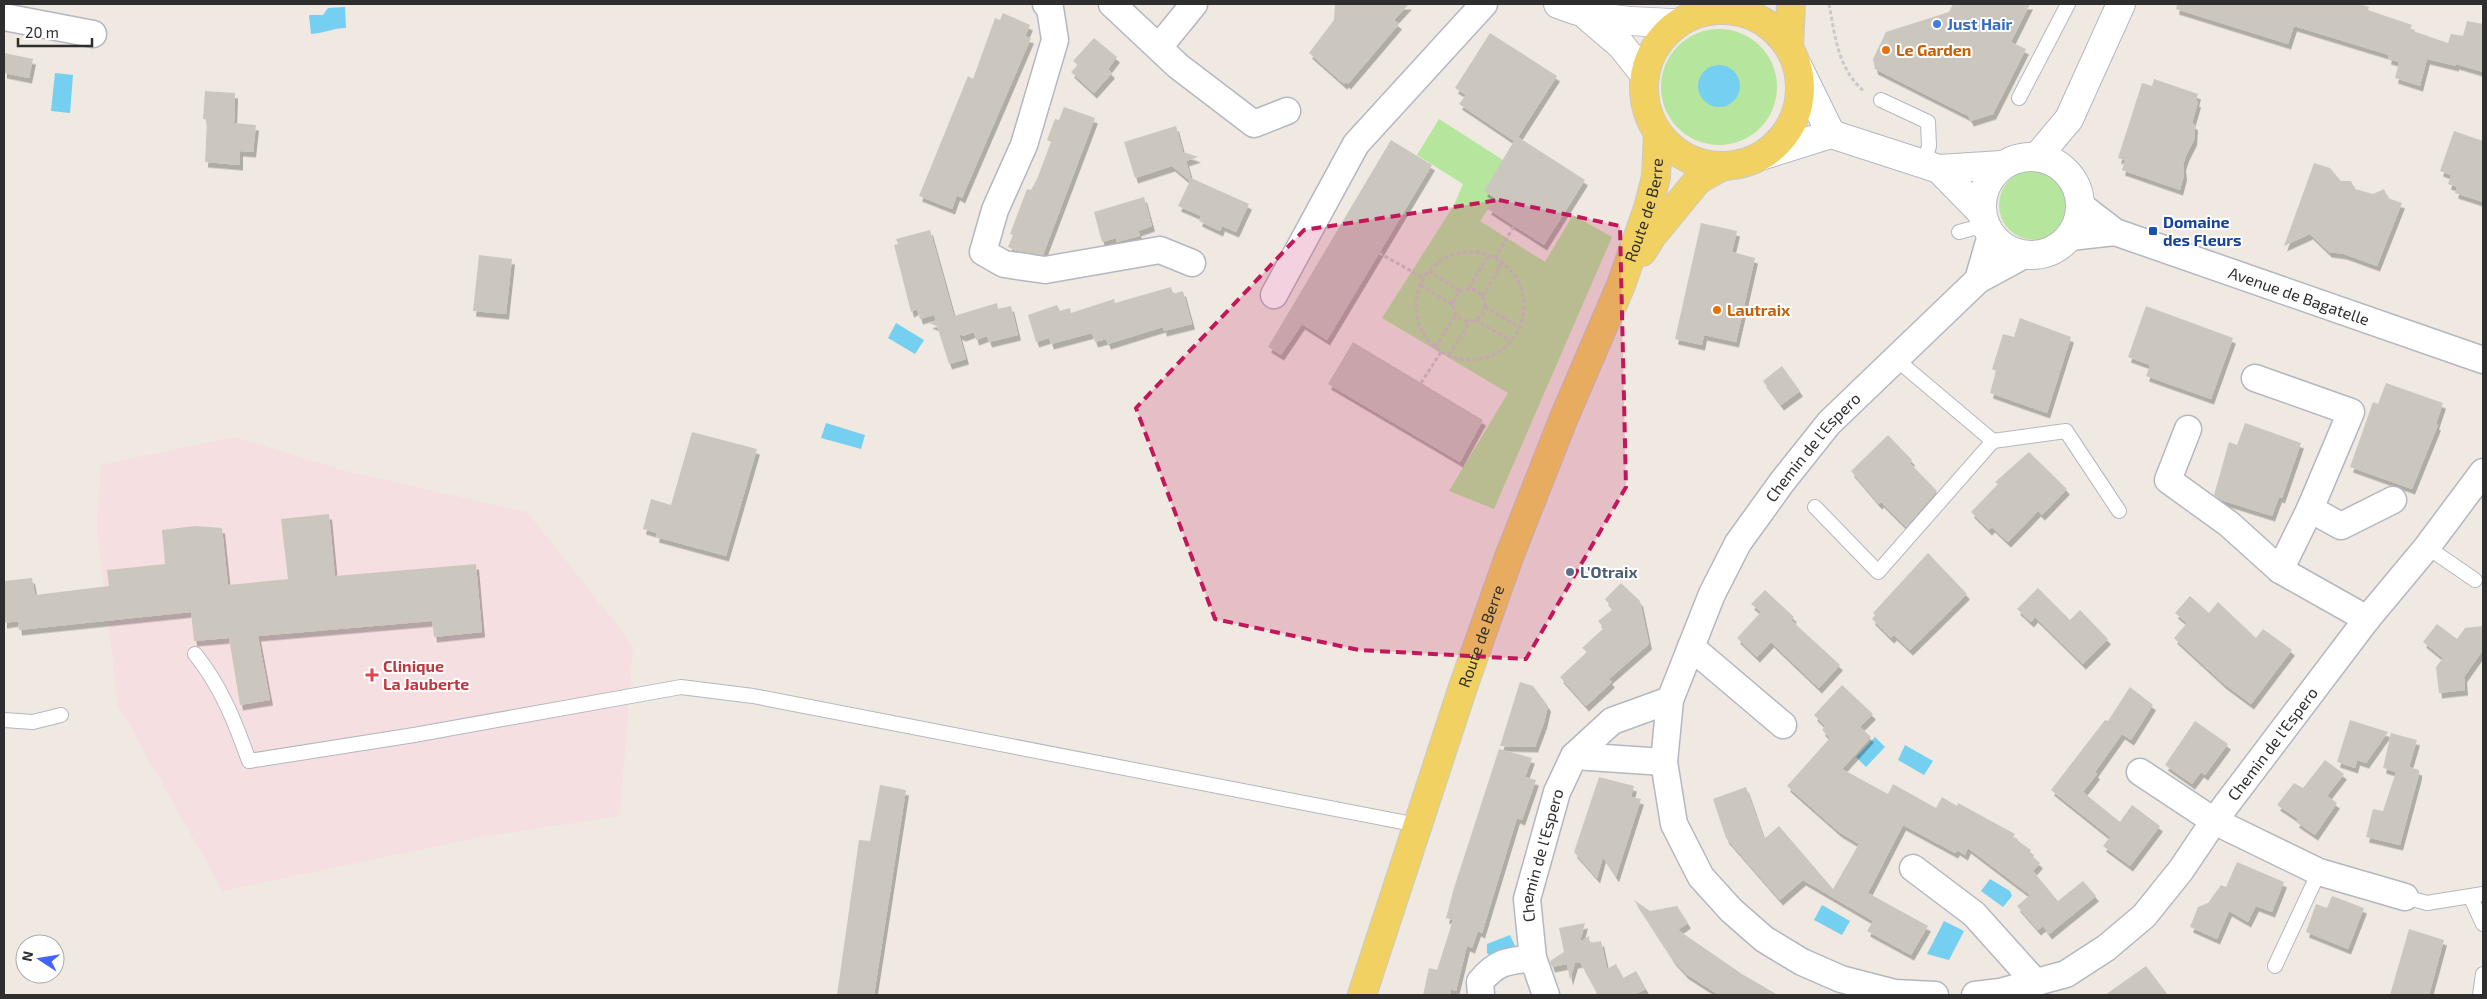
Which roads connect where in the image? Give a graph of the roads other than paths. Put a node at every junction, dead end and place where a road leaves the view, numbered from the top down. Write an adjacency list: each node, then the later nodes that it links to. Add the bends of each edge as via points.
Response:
1 (1046, 4): 35 (street, via 1050,8 1055,40 1024,144 995,210 984,252 1004,264 1045,270 1160,250)
2 (1112, 4): 14 (street)
3 (1194, 4): 14 (street)
4 (1484, 4): 38 (street, via 1356,144)
5 (1558, 4): 10 (street)
6 (1791, 4): 15 (main road)
7 (2068, 4): 17 (lane)
8 (2121, 4): 20 (street)
9 (1721, 6): 12 (main road); 15 (main road, via 1746,12 1770,25)
10 (1586, 15): 12 (street, via 1627,22); 16 (street, via 1621,45)
11 (4, 17): 13 (street)
12 (1678, 22): 16 (main road, via 1656,45)
13 (93, 34)
14 (1159, 47): 19 (street, via 1178,66 1254,124)
15 (1794, 56): 22 (street); 23 (main road, via 1801,92 1796,116 1783,138)
16 (1644, 74): 21 (main road, via 1645,105)
17 (2019, 98)
18 (1881, 100): 26 (lane, via 1928,122)
19 (1287, 111)
20 (2069, 119): 24 (street); 28 (street)
21 (1658, 134): 27 (main road, via 1675,151 1696,163); 37 (main road, Route de Berre, via 1655,181)
22 (1831, 134): 23 (street); 26 (street)
23 (1764, 155): 27 (main road, via 1743,164)
24 (2037, 157): 25 (street, via 2025,157); 28 (street, via 2054,162)
25 (2002, 165): 26 (street); 30 (street, via 1985,186 1982,200)
26 (1931, 166): 30 (street)
27 (1721, 167): 37 (main road, Route de Berre, via 1698,180 1652,236)
28 (2068, 173): 29 (street)
29 (2080, 205): 32 (street, Avenue de Bagatelle); 33 (street, via 2078,222)
30 (1986, 224): 31 (lane); 34 (street, via 2005,249); 36 (street)
31 (1959, 232)
32 (2115, 232): 33 (street, Avenue de Bagatelle); 40 (street, Avenue de Bagatelle)
33 (2070, 237): 34 (street, via 2041,255)
34 (2024, 255): 36 (street, Chemin de l'Espero)
35 (1192, 263)
36 (1978, 280): 39 (street, Chemin de l'Espero)
37 (1621, 285): 63 (main road, Route de Berre, via 1515,541)
38 (1274, 295)
39 (1897, 360): 43 (lane); 53 (street, Chemin de l'Espero, via 1829,423 1776,490 1738,543 1712,594)
40 (2483, 360)
41 (2255, 378): 47 (street, via 2351,412)
42 (2188, 429): 50 (street, via 2168,480 2229,524)
43 (1993, 441): 46 (lane, via 1878,572); 48 (lane, via 2066,431)
44 (2483, 472): 49 (street, Chemin de l'Espero)
45 (2393, 500): 47 (street, via 2341,526)
46 (1814, 507)
47 (2310, 509): 50 (street)
48 (2119, 511)
49 (2427, 547): 51 (lane); 52 (street, Chemin de l'Espero)
50 (2280, 570): 52 (street)
51 (2475, 580)
52 (2367, 620): 62 (street, Chemin de l'Espero)
53 (1691, 647): 55 (street, Chemin de l'Espero); 58 (street)
54 (195, 654): 63 (lane, via 230,708 249,761 681,687 772,700)
55 (1670, 700): 59 (street, Chemin de l'Espero, via 1612,721); 60 (street, Chemin de l'Espero)
56 (61, 715): 57 (lane, via 33,722)
57 (4, 720)
58 (1783, 725)
59 (1574, 756): 60 (street); 69 (street, Chemin de l'Espero, via 1558,792 1527,899)
60 (1664, 762): 77 (street, Chemin de l'Espero, via 1674,824 1701,877 1764,939 1802,962 1841,979 1895,993)
61 (2140, 772): 62 (street)
62 (2214, 820): 65 (street); 73 (street, Chemin de l'Espero, via 2181,870 2144,916)
63 (1418, 825): 74 (main road, Route de Berre)
64 (1913, 868): 72 (street, via 1974,914)
65 (2318, 872): 66 (street); 70 (lane)
66 (2405, 896): 67 (lane, via 2427,903)
67 (2477, 896): 68 (lane)
68 (2483, 924)
69 (1533, 958): 75 (street, via 1509,961 1491,968 1480,982); 76 (street, Chemin de l'Espero)
70 (2275, 966)
71 (2483, 974): 79 (lane)
72 (2036, 983): 73 (street, Chemin de l'Espero); 78 (street, Chemin de l'Espero)
73 (2066, 985)
74 (1362, 995)
75 (1481, 995)
76 (1546, 995)
77 (1935, 995)
78 (1975, 995)
79 (2480, 995)

